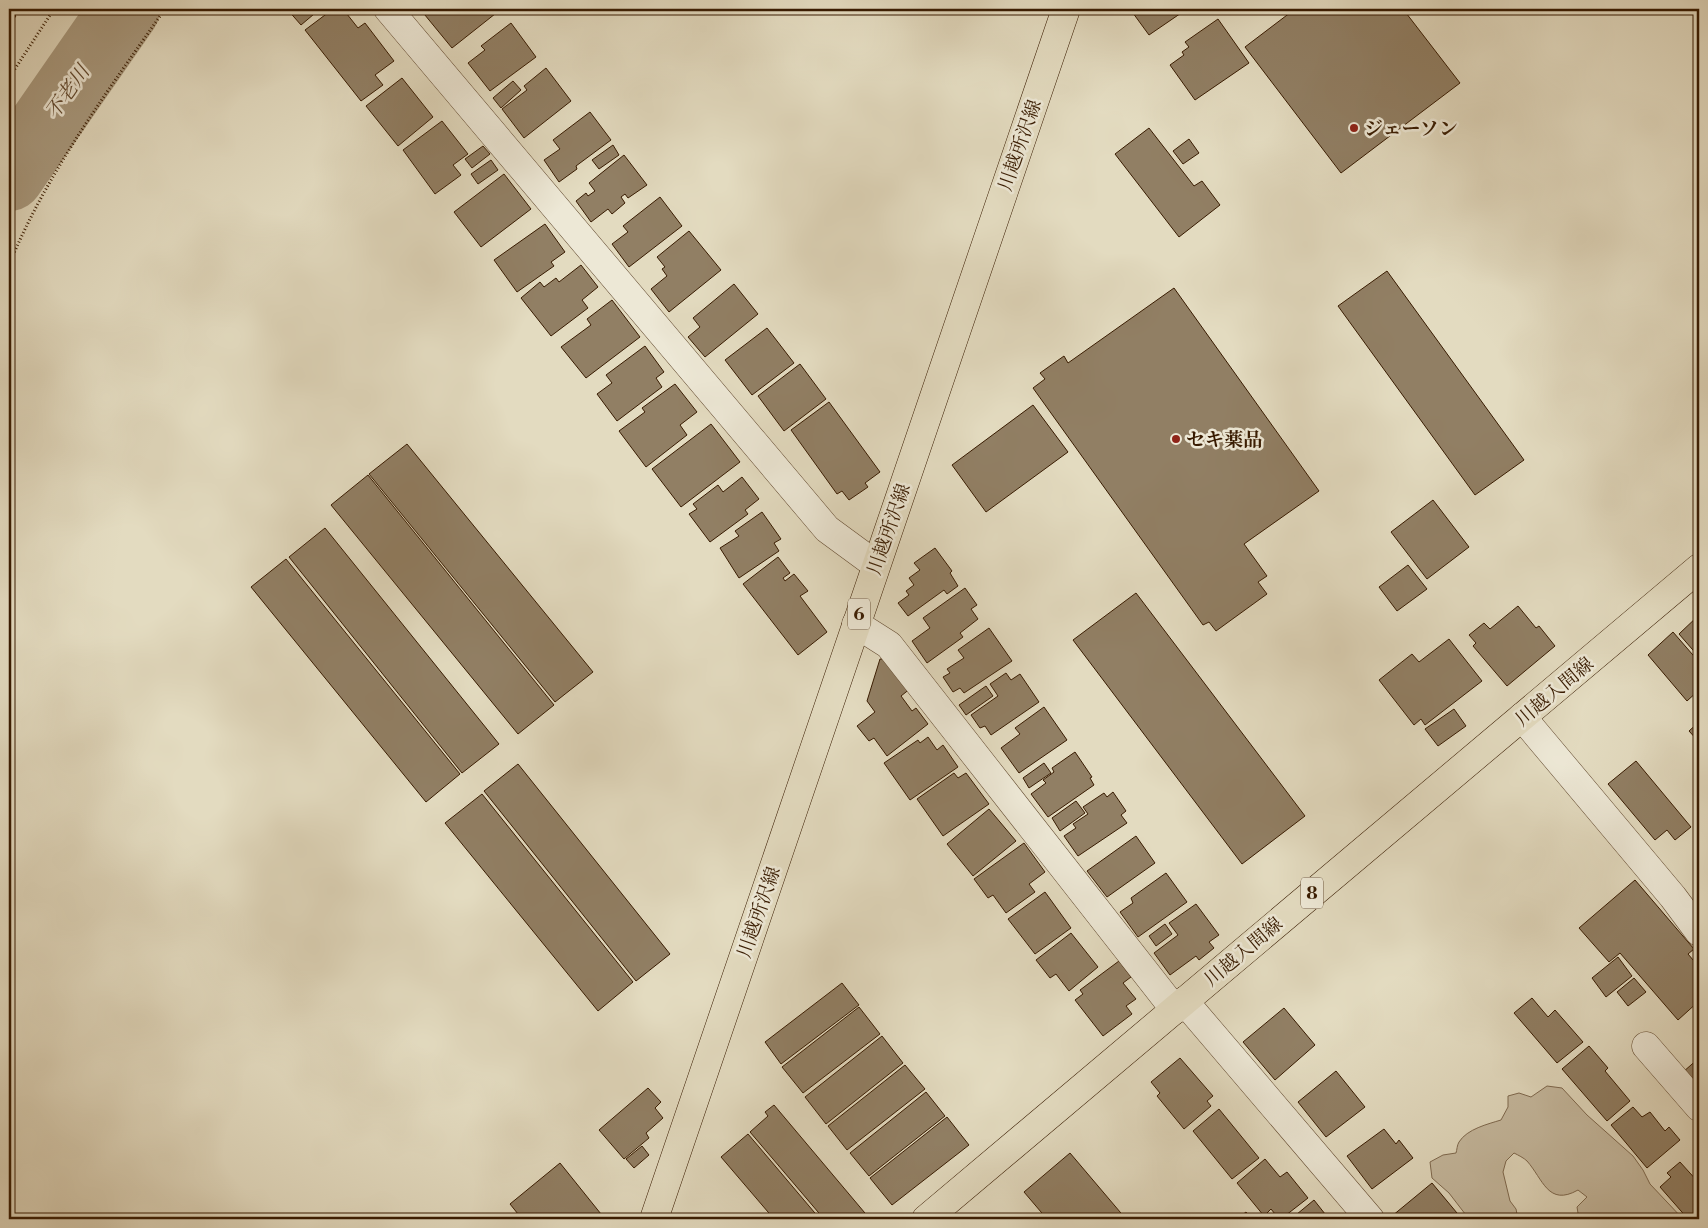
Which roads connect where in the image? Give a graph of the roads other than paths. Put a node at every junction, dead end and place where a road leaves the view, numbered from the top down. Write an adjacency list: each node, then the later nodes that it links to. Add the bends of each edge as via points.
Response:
1 (388, 9): 3 (street, via 827,529)
2 (1066, 9): 3 (main road, 川越所沢線 / 6)
3 (876, 565): 5 (main road, 川越所沢線 / 6)
4 (1699, 568): 6 (main road, 川越入間線 / 8)
5 (856, 624): 8 (street, via 889,645); 11 (main road, 川越所沢線 / 6)
6 (1522, 717): 7 (street); 8 (main road, 川越入間線 / 8)
7 (1699, 932)
8 (1179, 1006): 12 (main road, 川越入間線 / 8); 13 (street)
9 (1646, 1046): 10 (street)
10 (1699, 1107)
11 (654, 1219)
12 (926, 1219)
13 (1370, 1219)

